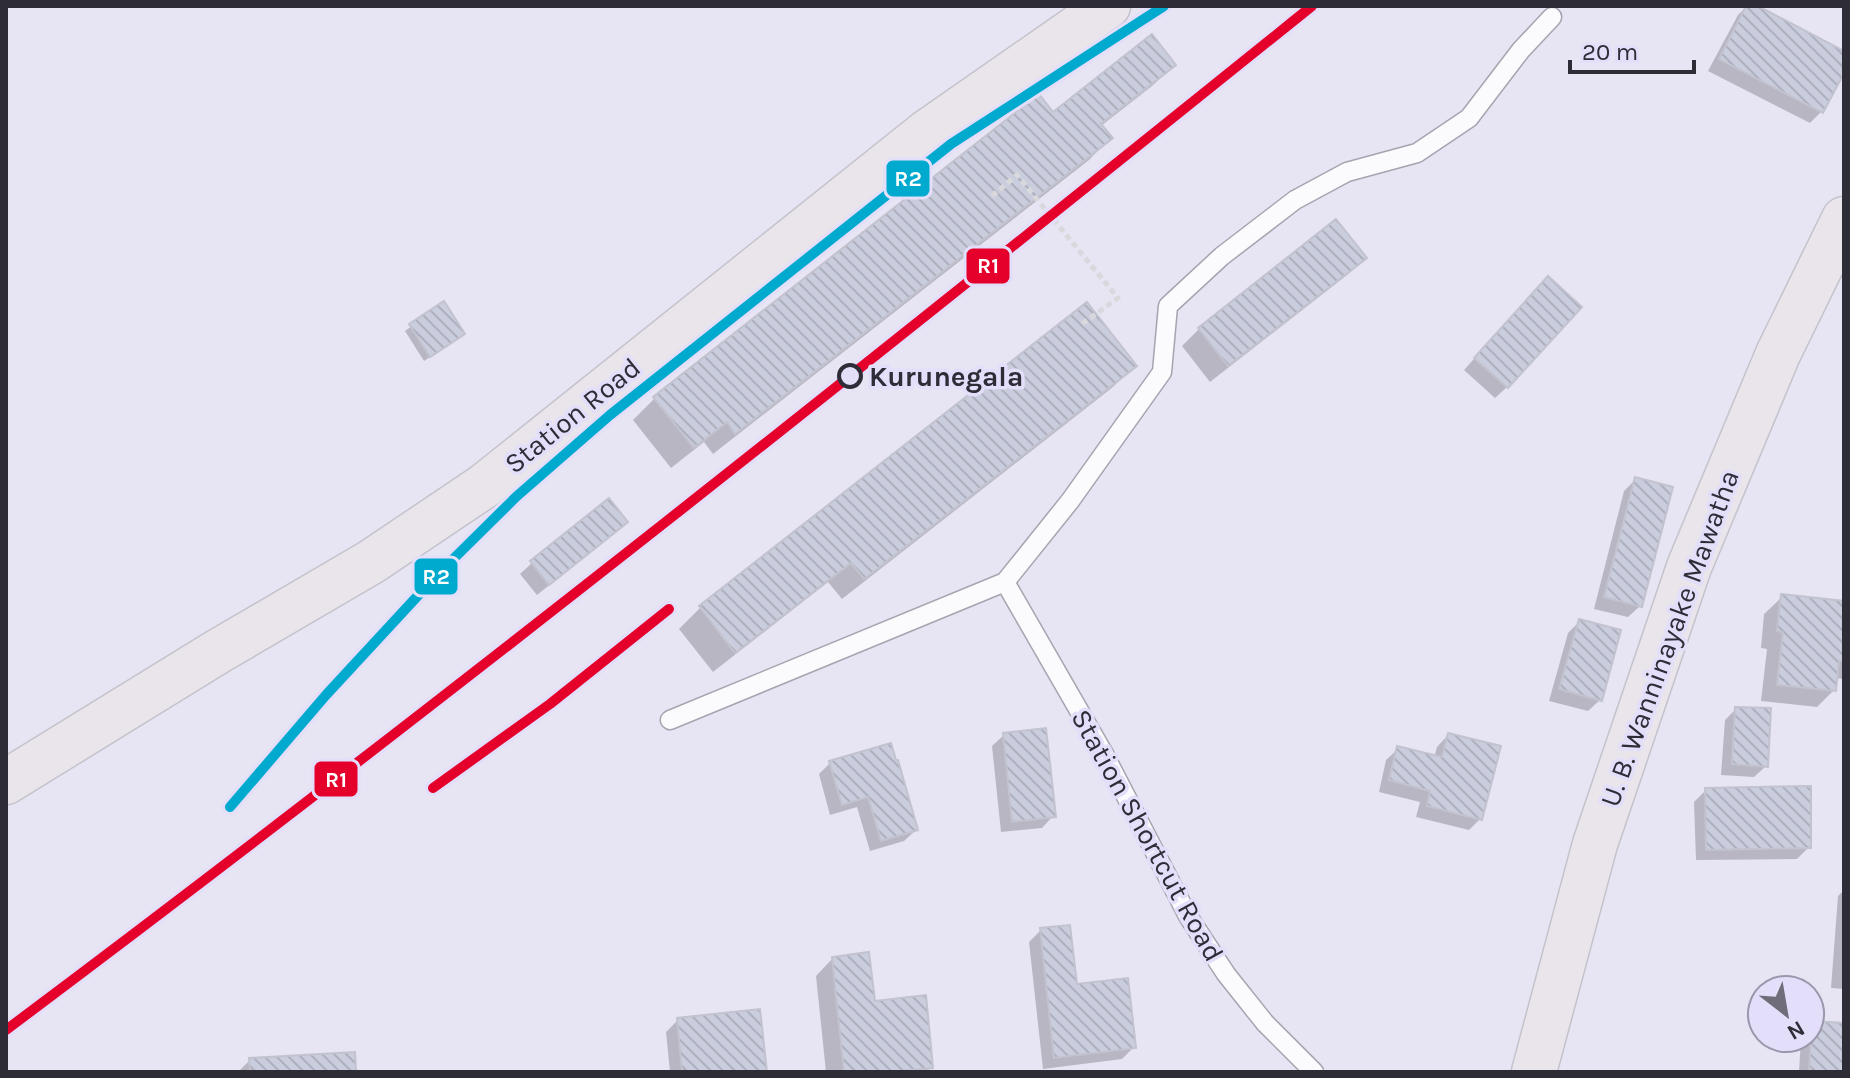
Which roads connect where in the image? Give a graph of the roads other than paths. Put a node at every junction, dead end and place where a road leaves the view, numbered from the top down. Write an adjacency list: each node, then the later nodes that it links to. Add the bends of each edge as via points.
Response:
1 (1108, 6): 6 (main road, Station Road, via 927,132 484,486 371,562)
2 (1552, 17): 4 (lane, via 1469,118 1417,153 1347,172 1295,200 1168,306 1162,372)
3 (1844, 219): 8 (main road, U. B. Wanninayake Mawatha, via 1778,354 1689,567 1595,844)
4 (1005, 582): 5 (lane); 7 (lane, Station Shortcut Road, via 1104,754 1188,916 1265,1023)
5 (670, 720)
6 (6, 782)
7 (1314, 1072)
8 (1534, 1072)

